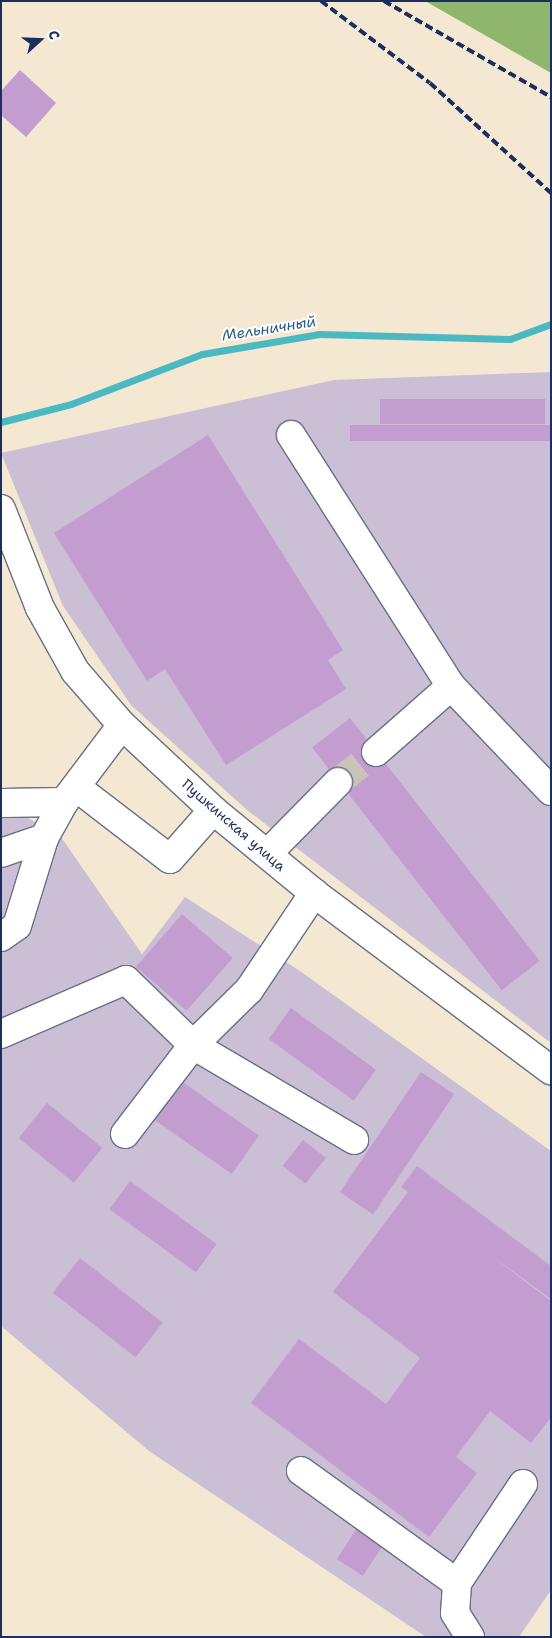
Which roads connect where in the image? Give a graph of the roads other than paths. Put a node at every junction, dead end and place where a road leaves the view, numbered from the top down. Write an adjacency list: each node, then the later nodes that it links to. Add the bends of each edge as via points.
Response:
1 (291, 435): 3 (street)
2 (1, 509): 4 (street, Пушкинская улица, via 40,608 75,671)
3 (451, 686): 5 (street); 7 (street)
4 (122, 725): 8 (street); 10 (street, Пушкинская улица)
5 (376, 752)
6 (338, 782): 13 (street)
7 (551, 791)
8 (70, 795): 9 (street); 10 (street, via 170,859); 11 (street)
9 (1, 803)
10 (213, 810): 13 (street, Пушкинская улица)
11 (44, 838): 12 (street); 15 (street, via 17,926)
12 (1, 852)
13 (267, 854): 14 (street, Пушкинская улица)
14 (314, 893): 17 (street, via 248,990); 18 (street, Пушкинская улица)
15 (1, 937)
16 (1, 1034): 17 (street, via 126,980)
17 (193, 1045): 19 (street); 20 (street)
18 (551, 1070)
19 (125, 1134)
20 (354, 1140)
21 (301, 1471): 23 (street)
22 (523, 1484): 23 (street)
23 (457, 1583): 24 (street, via 454,1613)
24 (470, 1637)

